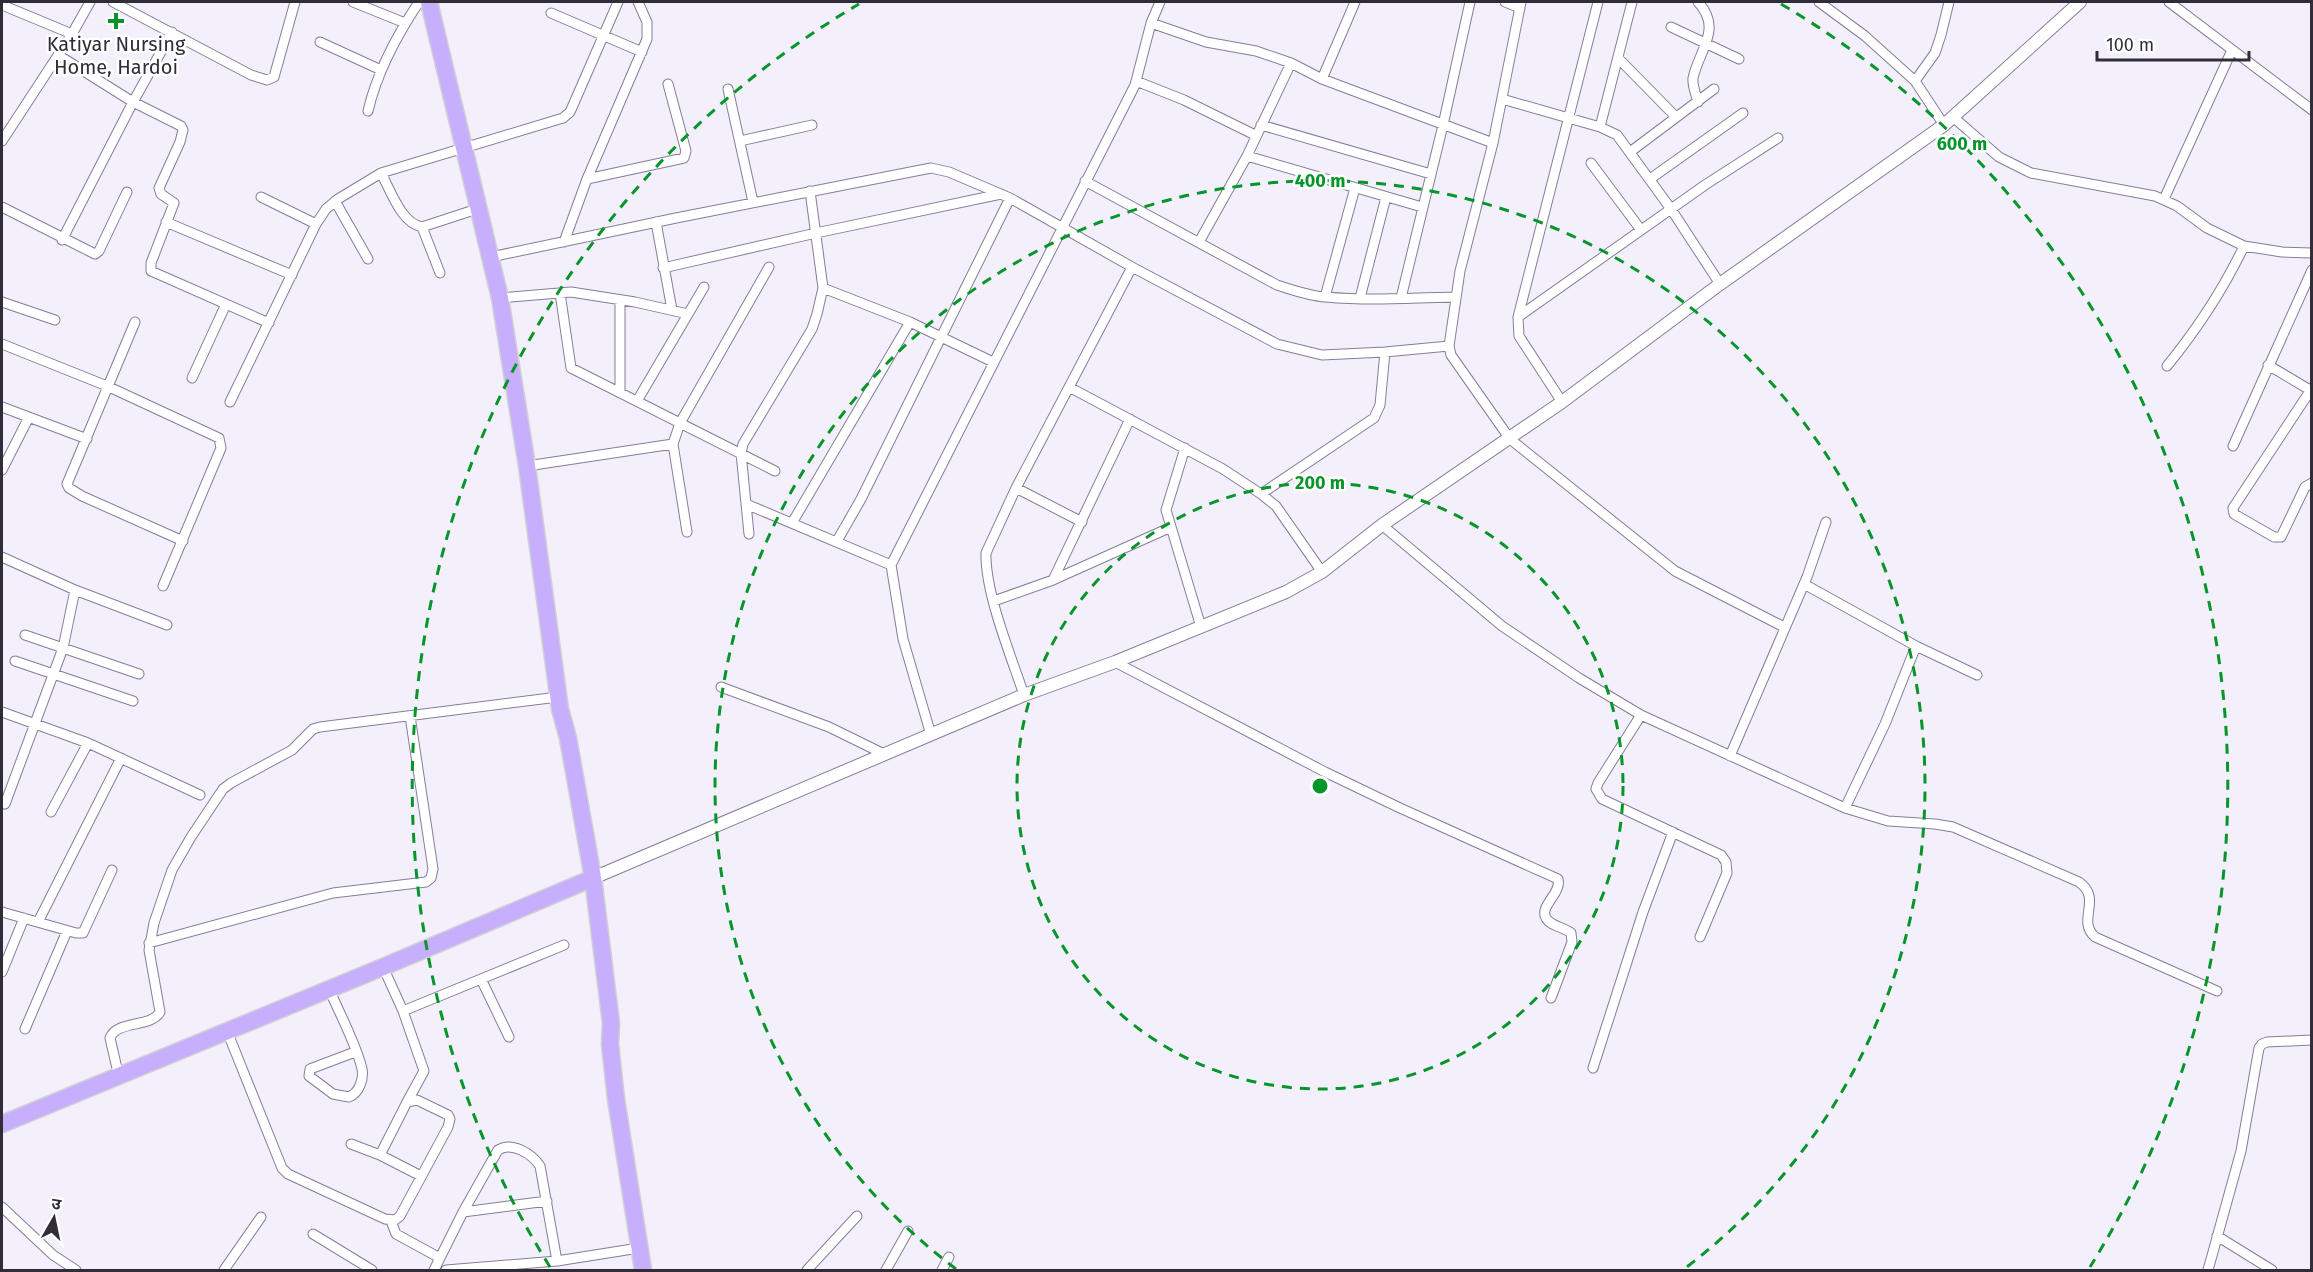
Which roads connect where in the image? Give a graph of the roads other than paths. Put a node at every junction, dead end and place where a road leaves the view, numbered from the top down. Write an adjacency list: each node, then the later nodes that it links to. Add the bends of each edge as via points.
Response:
1 (90, 2): 27 (street)
2 (113, 2): 26 (street)
3 (295, 2): 26 (street, via 271,80 251,75)
4 (353, 2): 23 (street)
5 (418, 2): 23 (street)
6 (429, 2): 62 (highway)
7 (618, 2): 28 (street)
8 (638, 2): 32 (street, via 648,29)
9 (1160, 2): 24 (street)
10 (1355, 2): 38 (street)
11 (1470, 2): 55 (street)
12 (1505, 2): 21 (street)
13 (1598, 2): 50 (street)
14 (1632, 2): 34 (street)
15 (1698, 2): 30 (street, via 1708,15)
16 (1820, 2): 40 (street)
17 (1949, 2): 40 (street, via 1935,53)
18 (2080, 2): 52 (street)
19 (2169, 2): 31 (street)
20 (2, 5): 27 (street)
21 (1520, 5): 44 (street)
22 (551, 13): 28 (street)
23 (405, 23): 37 (street)
24 (1151, 23): 36 (street, via 1185,36); 39 (street)
25 (1671, 27): 30 (street)
26 (171, 32): 45 (street)
27 (72, 34): 33 (street)
28 (603, 35): 32 (street); 62 (street, via 570,112 563,118)
29 (320, 42): 37 (street)
30 (1706, 45): 35 (street); 46 (street, via 1693,78)
31 (2232, 50): 47 (street); 77 (street)
32 (642, 52): 68 (street)
33 (58, 55): 45 (street); 59 (street)
34 (1618, 58): 51 (street); 56 (street)
35 (1739, 59)
36 (1291, 63): 38 (street); 54 (street)
37 (381, 70): 48 (street)
38 (1322, 79): 55 (street)
39 (1136, 81): 57 (street); 70 (street)
40 (1915, 81): 52 (street)
41 (668, 84): 68 (street, via 686,151 684,158)
42 (728, 89): 60 (street)
43 (1714, 89): 46 (street)
44 (1502, 99): 50 (street); 61 (street)
45 (133, 102): 84 (street, via 183,130 159,188 174,203); 91 (street)
46 (1698, 102): 51 (street)
47 (2312, 110)
48 (368, 111)
49 (1743, 113): 69 (street)
50 (1567, 117): 56 (street); 118 (street)
51 (1676, 117): 63 (street)
52 (1949, 121): 77 (street, via 1999,157 2031,173); 104 (street)
53 (812, 125): 60 (street)
54 (1261, 125): 57 (street); 67 (street)
55 (1443, 125): 61 (street); 67 (street)
56 (1600, 127): 63 (street, via 1617,135)
57 (1255, 135): 64 (street)
58 (1778, 138): 83 (street)
59 (2, 141)
60 (740, 141): 79 (street)
61 (1493, 143): 109 (street)
62 (464, 146): 66 (street); 82 (highway)
63 (1630, 152): 69 (street)
64 (1246, 156): 71 (street); 93 (street)
65 (1591, 163): 89 (street)
66 (381, 173): 78 (street); 87 (street, via 407,219)
67 (1431, 174): 81 (street)
68 (587, 179): 92 (street)
69 (1650, 179): 83 (street)
70 (1085, 181): 88 (street); 93 (street)
71 (1354, 188): 76 (street); 108 (street)
72 (810, 191): 74 (street, via 931,168); 79 (street); 90 (street)
73 (127, 192): 91 (street, via 97,253)
74 (1006, 196): 88 (street); 90 (street); 123 (street)
75 (261, 197): 86 (street)
76 (1386, 197): 81 (street); 111 (street)
77 (2164, 199): 94 (street)
78 (335, 201): 86 (street); 97 (street)
79 (753, 202): 85 (street)
80 (2, 207): 91 (street)
81 (1422, 207): 112 (street)
82 (480, 208): 87 (street); 96 (highway)
83 (1671, 209): 89 (street); 104 (street)
84 (166, 222): 103 (street); 115 (street, via 151,271)
85 (656, 222): 92 (street); 100 (street)
86 (316, 225): 103 (street)
87 (422, 227): 102 (street)
88 (1061, 227): 99 (street); 127 (street)
89 (1641, 230): 118 (street)
90 (816, 233): 100 (street); 106 (street)
91 (62, 240)
92 (564, 242): 96 (street)
93 (1199, 242): 108 (street, via 1277,285)
94 (2244, 246): 95 (street); 129 (street, via 2208,313)
95 (2312, 253)
96 (491, 257): 110 (highway)
97 (368, 259)
98 (769, 267): 141 (street)
99 (1132, 267): 126 (street, via 1277,344 1322,355); 132 (street)
100 (663, 268): 116 (street)
101 (2312, 270): 128 (street)
102 (440, 273)
103 (292, 275): 122 (street)
104 (1720, 284): 137 (street)
105 (704, 287): 117 (street)
106 (823, 288): 121 (street); 147 (street, via 812,330)
107 (560, 293): 110 (street); 113 (street); 134 (street, via 571,368)
108 (1325, 297): 111 (street)
109 (1456, 297): 112 (street); 125 (street)
110 (500, 298): 148 (highway)
111 (1360, 298): 112 (street)
112 (1401, 298)
113 (620, 300): 116 (street); 134 (street)
114 (2, 302): 119 (street)
115 (226, 304): 122 (street); 130 (street)
116 (672, 310): 117 (street)
117 (688, 314): 135 (street)
118 (1518, 317): 137 (street, via 1519,336)
119 (55, 320)
120 (135, 322): 131 (street)
121 (910, 322): 123 (street); 157 (street)
122 (269, 323): 136 (street)
123 (942, 337): 127 (street); 163 (street)
124 (2, 344): 131 (street)
125 (1449, 346): 126 (street); 143 (street, via 1451,355)
126 (1385, 352): 153 (street, via 1380,405 1374,418)
127 (993, 362): 165 (street)
128 (2268, 365): 133 (street); 145 (street)
129 (2167, 366)
130 (192, 378)
131 (107, 386): 142 (street); 162 (street, via 214,434 221,442)
132 (1069, 387): 140 (street); 152 (street)
133 (2311, 389): 151 (street, via 2234,508 2234,514 2274,537 2281,537 2305,486)
134 (620, 393): 135 (street)
135 (637, 401): 141 (street)
136 (230, 402)
137 (1563, 402): 143 (street)
138 (2, 406): 139 (street)
139 (28, 417): 142 (street); 149 (street)
140 (1130, 419): 146 (street); 155 (street)
141 (680, 423): 144 (street); 147 (street)
142 (87, 439): 162 (street, via 68,480 69,488)
143 (1510, 439): 158 (street); 174 (street, via 1675,571)
144 (673, 444): 148 (street); 160 (street)
145 (2233, 446)
146 (1185, 448): 153 (street); 159 (street, via 1166,505)
147 (741, 453): 150 (street); 154 (street)
148 (526, 466): 186 (highway)
149 (2, 470)
150 (775, 471)
151 (2312, 483)
152 (1016, 488): 155 (street); 171 (street, via 986,553)
153 (1261, 494): 166 (street, via 1276,507)
154 (746, 504): 157 (street); 161 (street)
155 (1082, 522): 167 (street)
156 (1826, 522): 168 (street)
157 (792, 523): 163 (street)
158 (1382, 525): 166 (street); 188 (street, via 1502,626)
159 (1169, 528): 167 (street); 173 (street)
160 (687, 532)
161 (749, 534)
162 (183, 541): 169 (street)
163 (837, 541): 165 (street)
164 (2, 556): 170 (street)
165 (891, 565): 191 (street, via 903,639)
166 (1322, 572): 173 (street, via 1286,592)
167 (1053, 580): 171 (street)
168 (1804, 584): 174 (street); 176 (street)
169 (163, 586)
170 (75, 590): 172 (street); 177 (street)
171 (994, 600): 184 (street)
172 (167, 625)
173 (1202, 627): 179 (street)
174 (1784, 627): 194 (street)
175 (25, 635): 177 (street)
176 (1916, 646): 182 (street); 198 (street)
177 (63, 648): 180 (street); 181 (street)
178 (15, 661): 180 (street)
179 (1115, 662): 184 (street); 215 (street, via 1347,782 1558,879 1559,888 1544,912 1549,922 1567,929 1572,937)
180 (53, 674): 185 (street); 190 (street)
181 (139, 674)
182 (1977, 675)
183 (721, 687): 193 (street, via 829,727)
184 (1024, 695): 191 (street)
185 (133, 701)
186 (559, 703): 189 (street); 202 (highway, via 559,737)
187 (2, 712): 190 (street)
188 (1641, 715): 194 (street); 200 (street, via 1596,789 1602,799)
189 (410, 716): 208 (street, via 313,729 292,750 223,789 172,870); 208 (street, via 433,869 431,878 426,882 319,896)
190 (33, 723): 192 (street); 197 (street)
191 (931, 735): 193 (street)
192 (88, 743): 195 (street); 199 (street)
193 (884, 754): 202 (street)
194 (1730, 756): 198 (street)
195 (122, 758): 196 (street); 205 (street)
196 (200, 795)
197 (4, 804)
198 (1845, 808): 214 (street, via 1888,821 1953,827 2079,882 2091,895 2088,925 2095,937)
199 (51, 812)
200 (1673, 832): 207 (street, via 1721,855 1726,862 1727,873); 222 (street)
201 (112, 870): 206 (street, via 86,930 81,934)
202 (588, 880): 210 (highway); 238 (highway, via 602,1023 610,1044)
203 (2, 912): 204 (street)
204 (24, 918): 205 (street); 211 (street)
205 (38, 922): 206 (street)
206 (67, 931): 217 (street)
207 (1700, 937)
208 (149, 943): 223 (street, via 160,1012 155,1018 112,1033 110,1044)
209 (564, 945): 212 (street)
210 (383, 967): 213 (highway); 216 (street)
211 (2, 972)
212 (481, 979): 216 (street); 219 (street)
213 (329, 989): 218 (highway); 221 (street)
214 (2217, 991)
215 (1551, 998)
216 (403, 1011): 224 (street, via 424,1071)
217 (25, 1029)
218 (227, 1031): 223 (highway); 234 (street, via 282,1168)
219 (509, 1037)
220 (2312, 1040): 237 (street, via 2267,1042 2259,1048 2241,1151)
221 (355, 1052): 221 (street, via 362,1077 354,1095 339,1096 309,1076 310,1069)
222 (1593, 1068)
223 (119, 1077): 225 (highway)
224 (407, 1102): 227 (street); 228 (street, via 417,1100 445,1112 450,1119)
225 (2, 1124)
226 (351, 1144): 227 (street)
227 (380, 1155): 228 (street)
228 (421, 1176): 234 (street, via 400,1216)
229 (547, 1201): 231 (street); 231 (street, via 537,1161 507,1146 498,1150); 241 (street)
230 (2, 1208): 242 (street, via 53,1255)
231 (463, 1212): 240 (street)
232 (857, 1216): 248 (street)
233 (261, 1217): 243 (street)
234 (391, 1221): 240 (street, via 396,1234)
235 (908, 1231): 249 (street)
236 (313, 1234): 244 (street)
237 (2217, 1236): 251 (street); 252 (street)
238 (639, 1248): 241 (street); 247 (highway)
239 (949, 1257): 250 (street)
240 (440, 1258): 245 (street)
241 (557, 1261): 246 (street)
242 (76, 1270)
243 (224, 1270)
244 (372, 1270)
245 (434, 1270)
246 (446, 1270)
247 (643, 1270)
248 (807, 1270)
249 (886, 1270)
250 (942, 1270)
251 (2208, 1270)
252 (2272, 1270)

